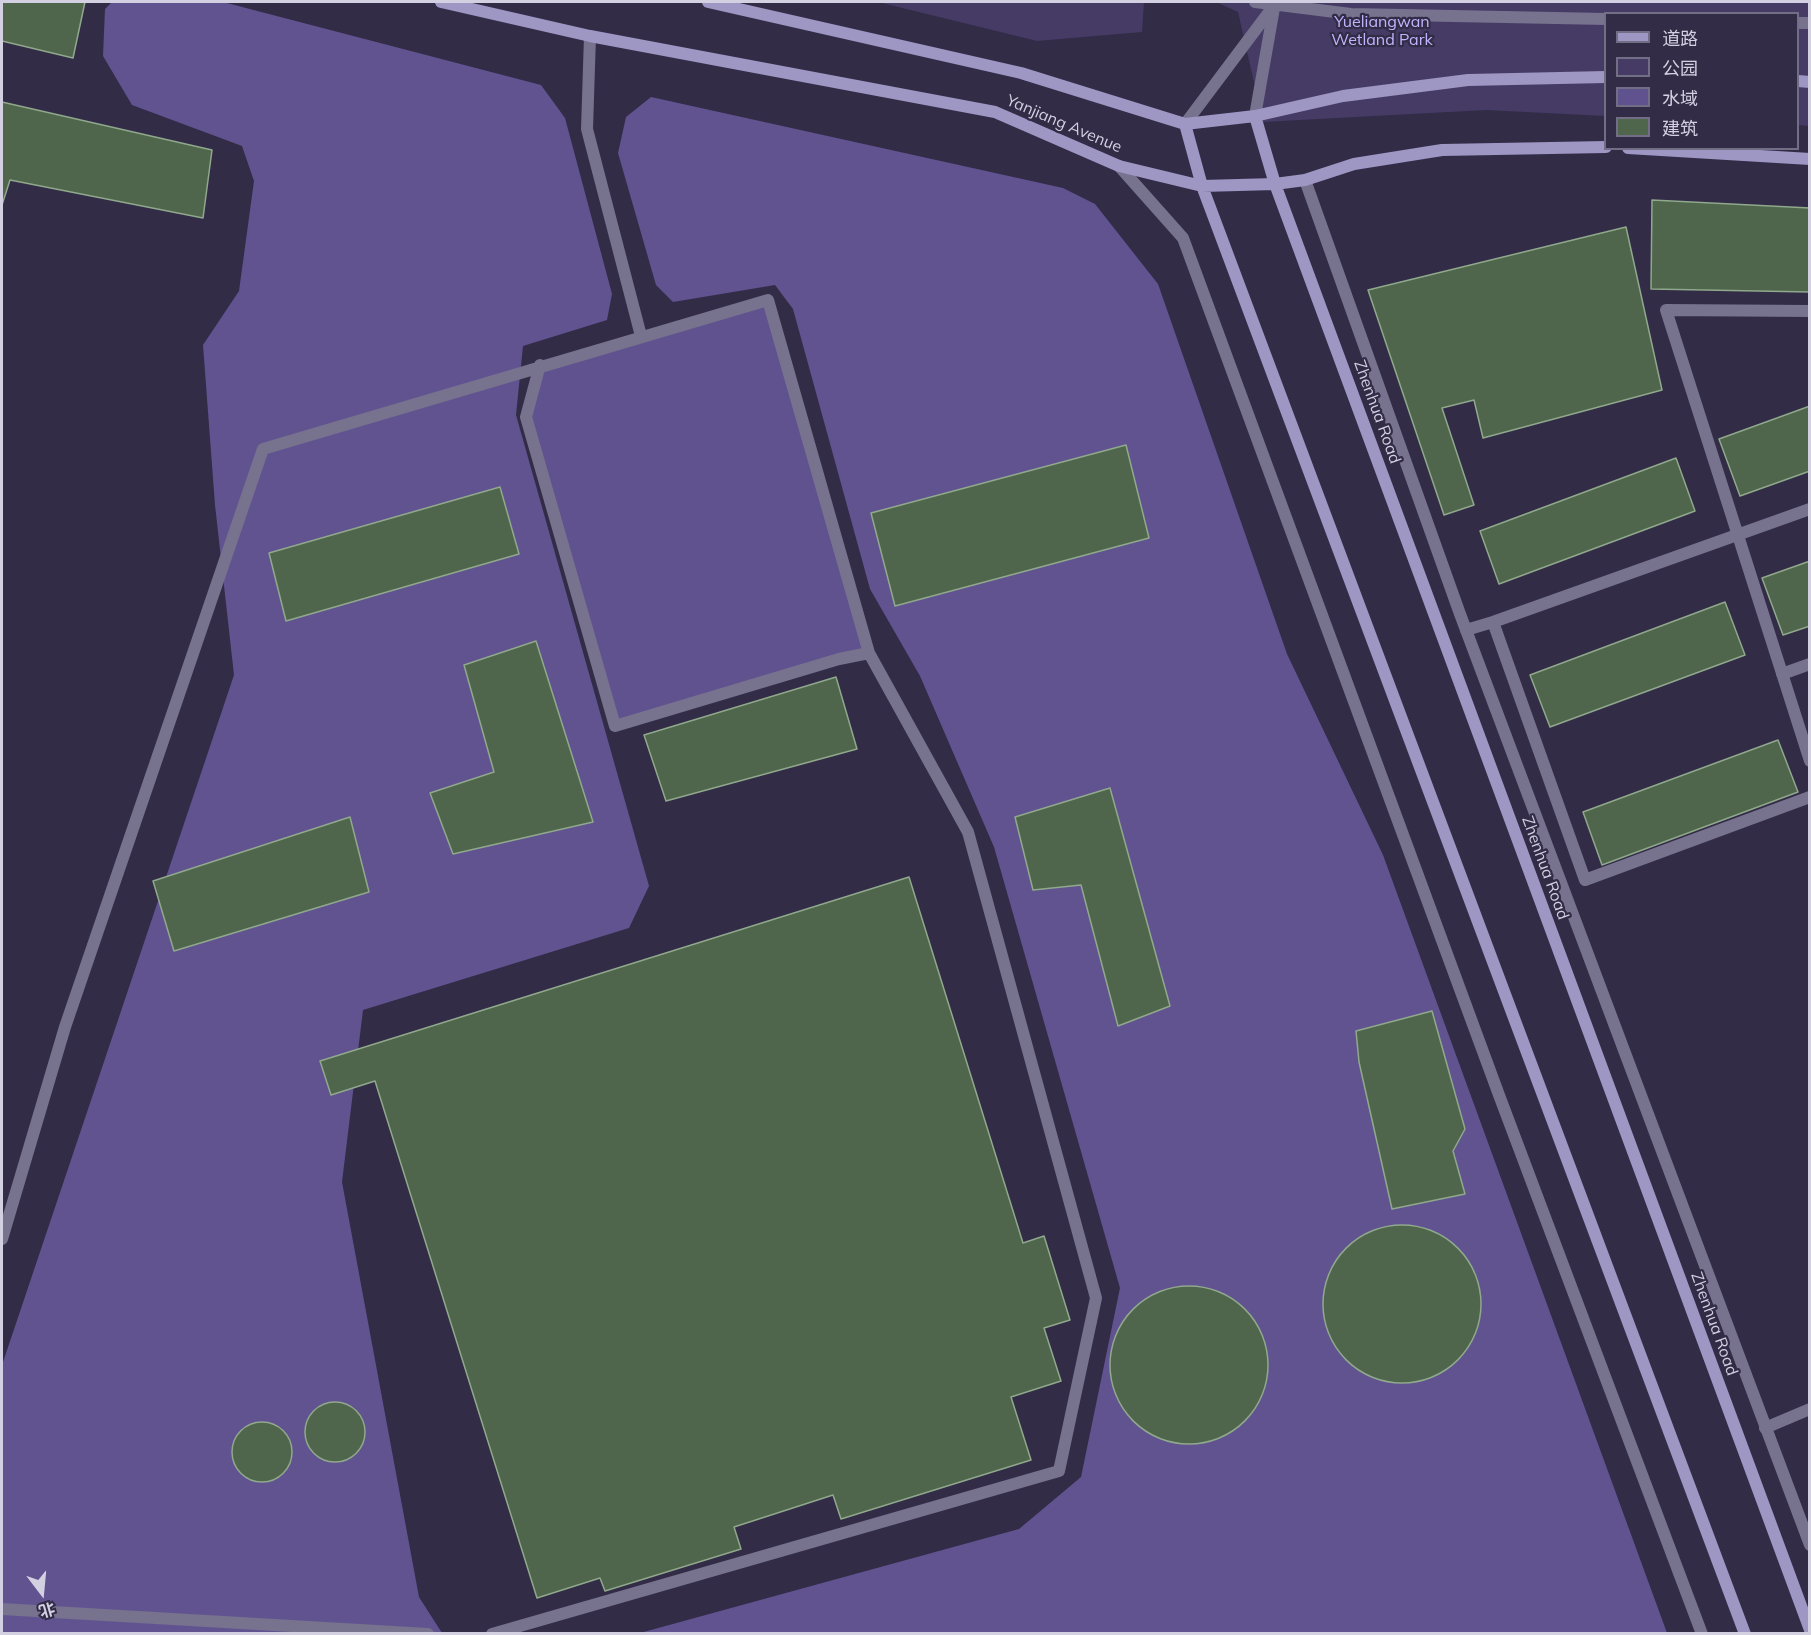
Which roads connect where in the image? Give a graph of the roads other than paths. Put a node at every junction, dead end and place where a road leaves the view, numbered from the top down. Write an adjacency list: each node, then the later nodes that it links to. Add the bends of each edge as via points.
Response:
1 (441, 2): 6 (main road, Yanjiang Avenue)
2 (708, 2): 9 (main road, Yanjiang Avenue, via 1021,73)
3 (1255, 2): 4 (street)
4 (1276, 3): 5 (street, via 1351,14); 8 (street); 9 (street)
5 (1604, 20)
6 (590, 36): 13 (main road, Yanjiang Avenue, via 995,112); 18 (street, via 587,129)
7 (1604, 77): 8 (main road, Yanjiang Avenue, via 1468,80 1343,96)
8 (1255, 116): 9 (main road, Yanjiang Avenue); 15 (main road, Zhenhua Road)
9 (1185, 124): 16 (main road)
10 (1604, 147): 14 (main road, Yanjiang Avenue, via 1442,150 1354,164)
11 (1661, 150): 12 (main road)
12 (1809, 159)
13 (1119, 166): 16 (main road, Yanjiang Avenue); 37 (street, via 1183,238)
14 (1305, 180): 15 (main road, Yanjiang Avenue); 23 (street)
15 (1275, 184): 16 (main road, Yanjiang Avenue); 34 (main road, Zhenhua Road)
16 (1202, 186): 38 (main road)
17 (1809, 311): 21 (street, via 1666,309)
18 (640, 336): 19 (street); 24 (street, via 768,300)
19 (540, 365): 24 (street, via 526,417 615,726); 29 (street, via 263,449 65,1027)
20 (1809, 509): 21 (street)
21 (1738, 534): 22 (street); 26 (street)
22 (1493, 622): 23 (street); 28 (street, via 1585,880)
23 (1466, 630): 31 (street)
24 (869, 653): 36 (street, via 968,832 1096,1298 1059,1471)
25 (1809, 664): 26 (street)
26 (1782, 674): 27 (street)
27 (1809, 761)
28 (1809, 797)
29 (2, 1239)
30 (1809, 1409): 31 (street)
31 (1765, 1428): 32 (street)
32 (1809, 1545)
33 (2, 1609): 35 (street)
34 (1809, 1630)
35 (428, 1634)
36 (492, 1634)
37 (1702, 1634)
38 (1744, 1634)

